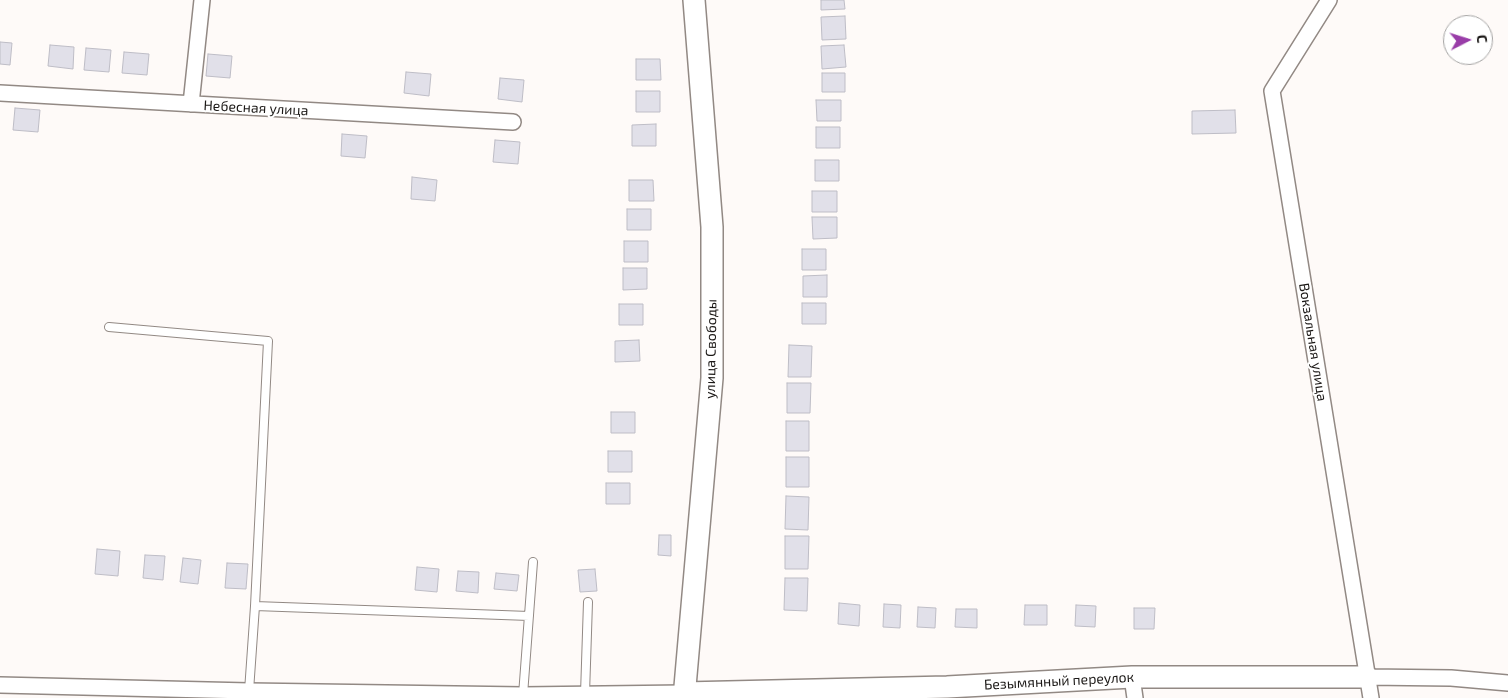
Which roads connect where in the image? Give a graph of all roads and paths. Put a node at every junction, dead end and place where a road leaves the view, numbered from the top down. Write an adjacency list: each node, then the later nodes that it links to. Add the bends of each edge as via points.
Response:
1 (202, 0): 5 (street)
2 (694, 0): 26 (main road, улица Свободы, via 712,226 712,378)
3 (1329, 0): 12 (street, Вокзальная улица, via 1272,91)
4 (0, 92): 5 (street, Небесная улица)
5 (191, 104): 6 (street, Небесная улица)
6 (513, 122)
7 (109, 327): 10 (lane, via 268,341)
8 (533, 562): 11 (lane)
9 (588, 602): 21 (lane)
10 (255, 606): 11 (lane); 16 (lane)
11 (529, 616): 25 (lane)
12 (1368, 677): 13 (street, via 1451,678); 15 (main road, Безымянный переулок); 28 (street, Вокзальная улица)
13 (1508, 683)
14 (0, 685): 17 (street, Безымянный переулок)
15 (1133, 688): 18 (main road, Безымянный переулок)
16 (249, 691): 20 (street, Безымянный переулок); 24 (street, Безымянный переулок)
17 (130, 692): 20 (street, Безымянный переулок)
18 (948, 692): 19 (main road, Безымянный переулок)
19 (849, 693): 23 (main road, Безымянный переулок)
20 (206, 694)
21 (585, 694): 26 (street, Безымянный переулок); 27 (street, Безымянный переулок)
22 (782, 694): 23 (main road, Безымянный переулок); 26 (main road, Безымянный переулок)
23 (810, 694)
24 (351, 695): 25 (street, Безымянный переулок)
25 (523, 695): 27 (street, Безымянный переулок)
26 (684, 695)
27 (551, 696)
28 (1371, 698)

